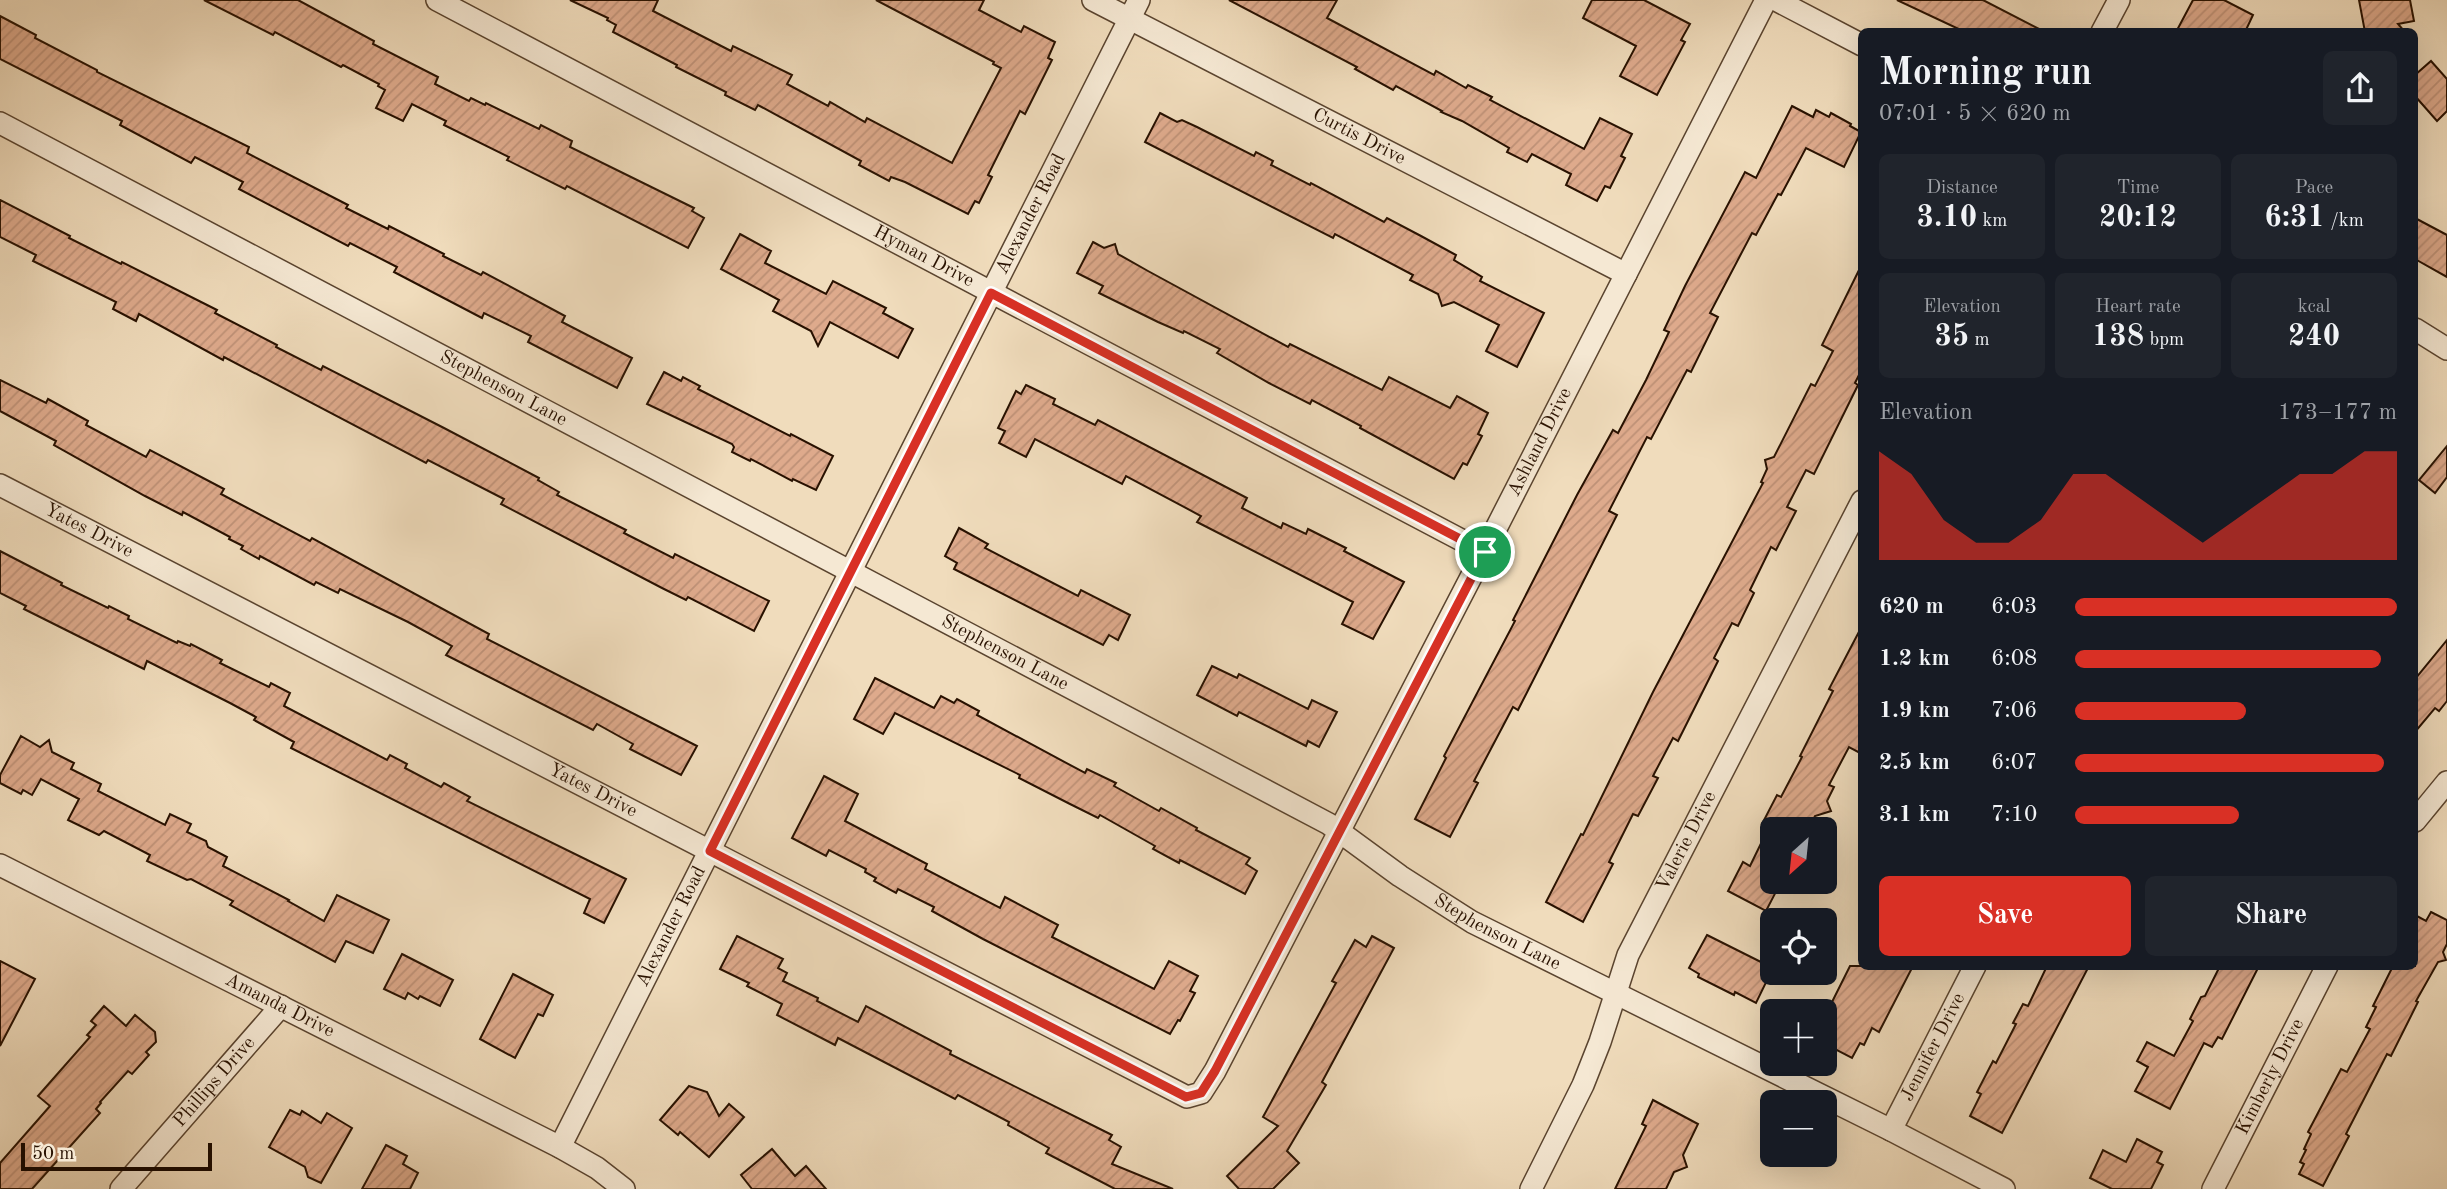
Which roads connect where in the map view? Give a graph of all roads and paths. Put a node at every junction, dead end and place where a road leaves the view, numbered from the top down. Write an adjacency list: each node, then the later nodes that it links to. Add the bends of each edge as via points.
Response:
1 (437, 0): 11 (street, Hyman Drive)
2 (1093, 0): 6 (street, Curtis Drive)
3 (1766, 0): 10 (street, Ashland Drive)
4 (1776, 0): 8 (street)
5 (2119, 0): 7 (street)
6 (1134, 9): 10 (street, Curtis Drive); 11 (street, Alexander Road)
7 (2104, 28)
8 (1858, 43)
9 (0, 123): 17 (street, Stephenson Lane)
10 (1626, 274): 16 (street, Ashland Drive)
11 (991, 293): 16 (street, Hyman Drive); 17 (street, Alexander Road)
12 (2418, 331): 13 (street)
13 (2447, 349)
14 (0, 485): 21 (street, Yates Drive)
15 (1858, 509): 25 (street, Valerie Drive, via 1628,955)
16 (1485, 552): 20 (street, Ashland Drive)
17 (850, 573): 20 (street, Stephenson Lane); 21 (street, Alexander Road)
18 (2447, 782): 19 (street)
19 (2418, 817)
20 (1339, 830): 25 (street, Stephenson Lane, via 1472,922); 27 (street, Ashland Drive, via 1215,1071 1201,1093)
21 (710, 851): 27 (street, Yates Drive); 29 (street, Alexander Road)
22 (0, 865): 26 (street, Amanda Drive)
23 (1973, 970): 28 (street, Jennifer Drive)
24 (2325, 970): 34 (street, Kimberly Drive)
25 (1616, 992): 28 (street, Stephenson Lane); 32 (street, Valerie Drive, via 1583,1085)
26 (281, 1006): 29 (street, Amanda Drive); 30 (street, Phillips Drive)
27 (1186, 1097)
28 (1891, 1130): 33 (street, Stephenson Lane)
29 (560, 1147): 31 (street)
30 (121, 1189)
31 (624, 1189)
32 (1531, 1189)
33 (2004, 1189)
34 (2213, 1189)

